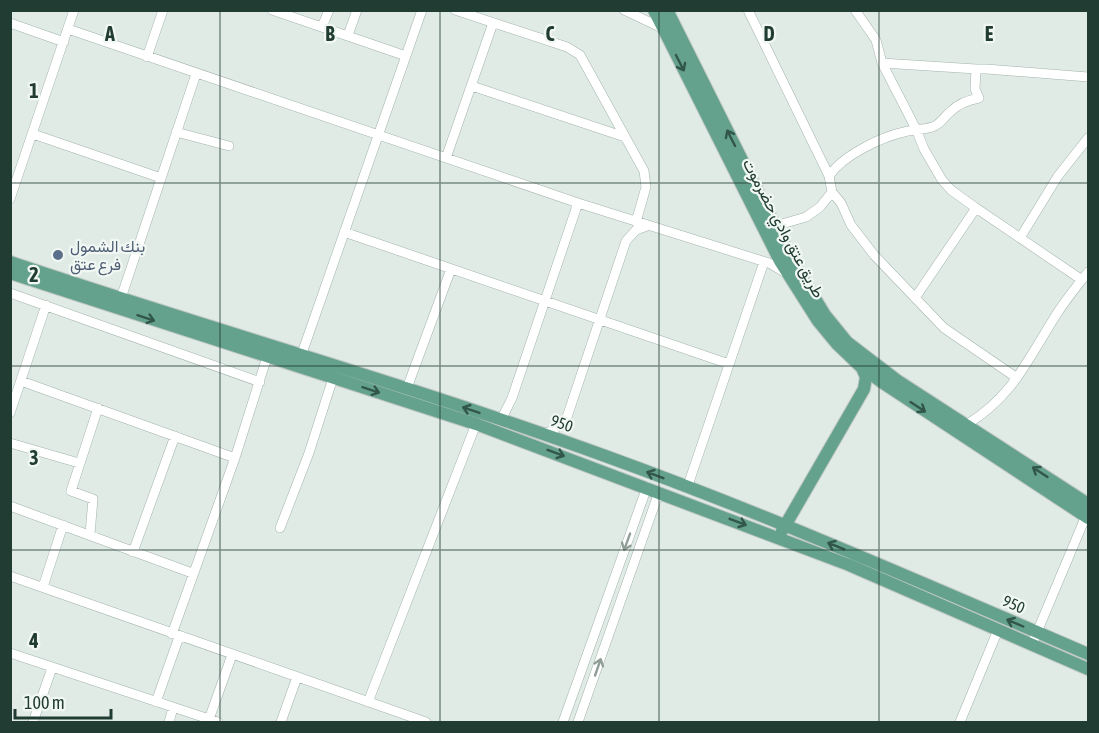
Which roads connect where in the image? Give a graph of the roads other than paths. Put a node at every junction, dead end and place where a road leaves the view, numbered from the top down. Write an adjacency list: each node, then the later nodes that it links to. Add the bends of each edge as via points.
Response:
1 (74, 10): 17 (street)
2 (163, 10): 21 (street)
3 (272, 10): 15 (street)
4 (328, 10): 15 (street)
5 (357, 10): 18 (street)
6 (422, 10): 20 (street)
7 (454, 10): 14 (street)
8 (624, 10): 16 (street)
9 (654, 10): 16 (main road, طريق عتق وادي حضرموت)
10 (667, 10): 43 (main road, طريق عتق وادي حضرموت, one-way to 10)
11 (748, 10): 35 (street)
12 (855, 10): 22 (street, via 876,40)
13 (10, 23): 19 (street)
14 (494, 23): 26 (street); 31 (street, via 576,51)
15 (322, 27): 18 (street)
16 (662, 28): 46 (main road, طريق عتق وادي حضرموت, one-way to 46)
17 (68, 29): 19 (street); 21 (street)
18 (348, 35): 20 (street)
19 (64, 42): 29 (street)
20 (406, 56): 30 (street)
21 (147, 57): 24 (street)
22 (882, 63): 23 (street); 27 (street)
23 (976, 69): 25 (street); 27 (street, via 975,89 979,98 951,111 930,128)
24 (196, 74): 28 (street); 30 (street)
25 (1089, 77)
26 (472, 86): 31 (street); 34 (street)
27 (916, 129): 35 (street, via 860,150 835,166); 40 (street, via 942,180)
28 (176, 132): 33 (street); 36 (street)
29 (33, 134): 36 (street); 38 (street)
30 (379, 135): 34 (street); 44 (street)
31 (625, 137): 41 (street, via 646,181)
32 (1089, 138): 45 (street, via 1058,176)
33 (229, 146)
34 (446, 158): 39 (street)
35 (829, 176): 37 (street)
36 (161, 178): 55 (street)
37 (832, 192): 43 (street, via 806,217); 56 (street, via 868,248)
38 (10, 199)
39 (578, 203): 41 (street); 57 (street)
40 (976, 208): 45 (street); 56 (street)
41 (636, 222): 42 (street)
42 (648, 226): 47 (street); 60 (street, via 636,230 626,241)
43 (775, 226): 59 (main road, طريق عتق وادي حضرموت)
44 (344, 232): 49 (street); 62 (street)
45 (1020, 238): 53 (street)
46 (771, 243): 47 (street); 52 (main road, طريق عتق وادي حضرموت)
47 (762, 261): 52 (street); 63 (street)
48 (10, 262): 55 (main road, 950 / 950)
49 (451, 269): 57 (street); 70 (street)
50 (1089, 272): 53 (street)
51 (10, 273): 61 (main road, 950, one-way to 61)
52 (787, 275): 59 (main road, طريق عتق وادي حضرموت)
53 (1082, 280): 66 (street)
54 (10, 293): 58 (street)
55 (121, 298): 62 (main road, 950 / 950)
56 (915, 298): 66 (street, via 944,328)
57 (544, 301): 60 (street); 73 (street)
58 (46, 305): 67 (street); 68 (street)
59 (821, 318): 64 (main road, طريق عتق وادي حضرموت, via 837,344); 75 (main road, طريق عتق وادي حضرموت, via 872,362)
60 (600, 320): 63 (street); 76 (street, via 567,417 554,430)
61 (267, 357): 62 (main road, 950); 68 (street)
62 (299, 361): 65 (main road, 950); 70 (main road, 950 / 950)
63 (729, 364): 82 (street)
64 (861, 367): 69 (main road, طريق عتق وادي حضرموت); 88 (main road, via 866,377 864,389)
65 (333, 378): 74 (main road, 950, one-way to 74); 87 (street)
66 (1017, 378): 75 (street, via 996,405)
67 (21, 381): 71 (street); 72 (street)
68 (260, 382): 79 (street)
69 (887, 386): 85 (main road, طريق عتق وادي حضرموت, one-way to 85); 88 (main road, via 877,388 868,397)
70 (407, 388): 73 (main road, 950 / 950, one-way to 70)
71 (98, 408): 77 (street); 80 (street)
72 (10, 413)
73 (501, 420): 76 (main road, 950 / 950)
74 (476, 424): 81 (main road, 950, one-way to 81); 106 (street)
75 (966, 425): 85 (main road, طريق عتق وادي حضرموت, one-way to 75)
76 (543, 434): 82 (main road, 950 / 950, one-way to 76)
77 (175, 436): 79 (street); 91 (street)
78 (10, 443): 80 (street)
79 (235, 458): 92 (street)
80 (79, 463): 89 (street, via 71,491 93,499)
81 (647, 487): 83 (main road, 950); 113 (street, one-way to 113)
82 (687, 488): 88 (main road, 950 / 950)
83 (659, 492): 90 (main road, 950, one-way to 90); 114 (street, one-way to 83)
84 (10, 506): 86 (street)
85 (1088, 513): 96 (street)
86 (63, 525): 89 (street); 94 (street)
87 (280, 528)
88 (789, 528): 90 (main road); 96 (main road, 950 / 950, one-way to 88)
89 (90, 534): 91 (street)
90 (783, 539): 95 (main road, 950)
91 (133, 552): 92 (street)
92 (192, 573): 97 (street)
93 (10, 576): 94 (street)
94 (43, 587): 97 (street)
95 (998, 630): 98 (main road, 950); 115 (street)
96 (1037, 632): 98 (street); 100 (main road, 950 / 950)
97 (175, 635): 101 (street); 105 (street)
98 (1032, 644): 103 (main road, 950)
99 (10, 653): 102 (street)
100 (1089, 654)
101 (232, 655): 104 (street); 108 (street)
102 (52, 668): 105 (street); 109 (street)
103 (1089, 669)
104 (297, 677): 106 (street); 111 (street)
105 (156, 702): 107 (street)
106 (368, 702): 112 (street)
107 (173, 708): 108 (street); 110 (street)
108 (211, 722)
109 (33, 723)
110 (169, 723)
111 (281, 723)
112 (426, 723)
113 (563, 723)
114 (578, 723)
115 (960, 723)

